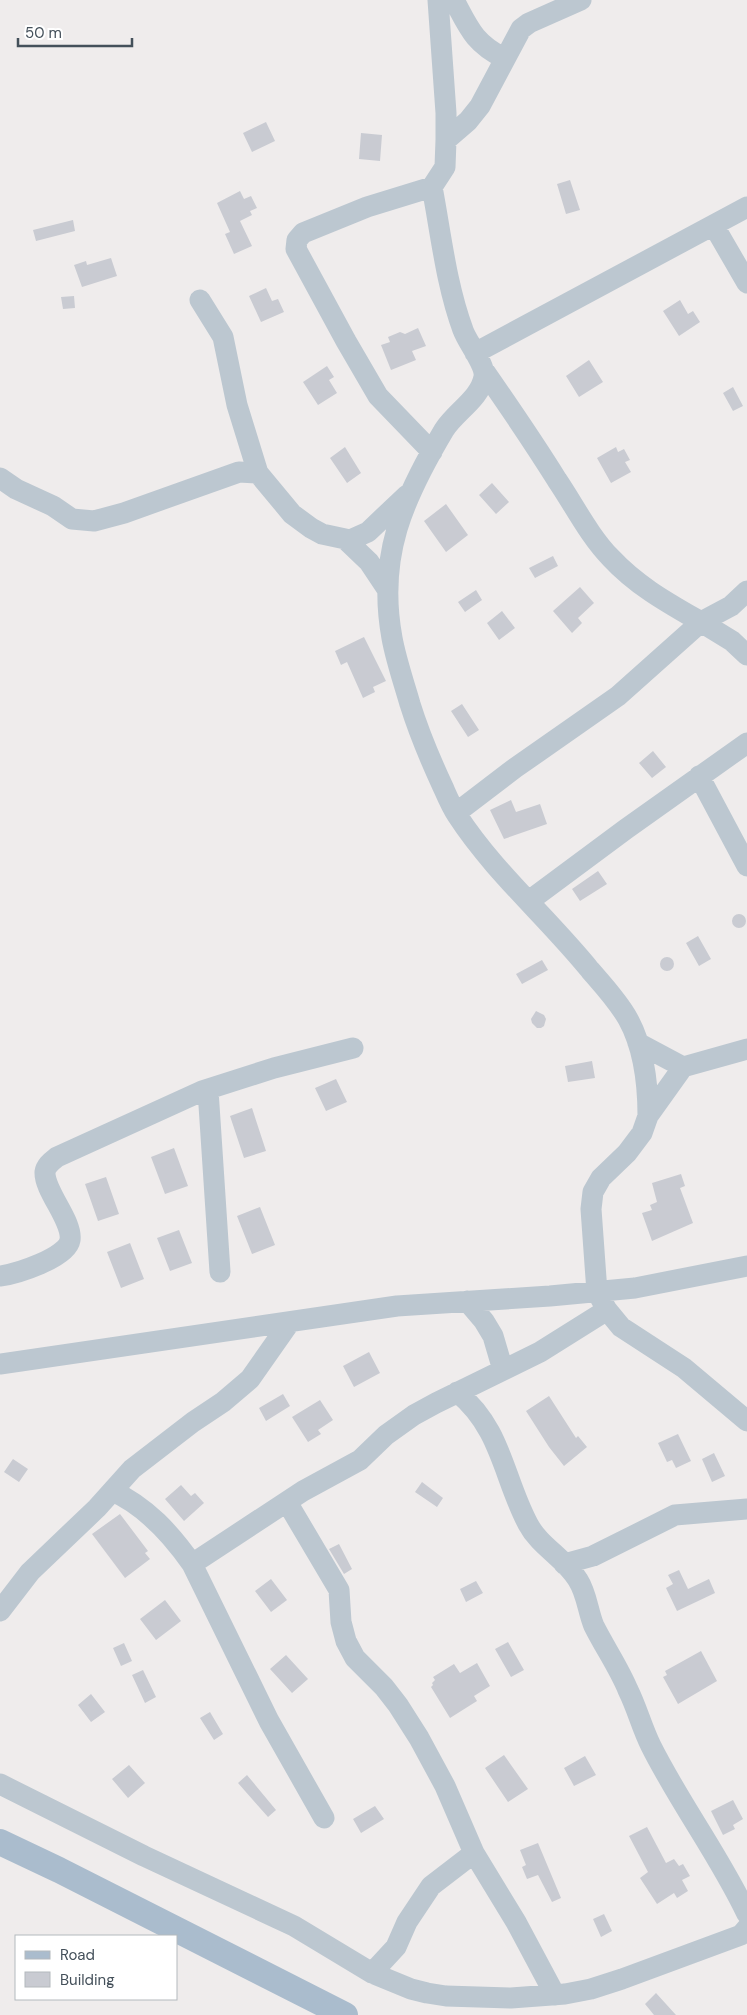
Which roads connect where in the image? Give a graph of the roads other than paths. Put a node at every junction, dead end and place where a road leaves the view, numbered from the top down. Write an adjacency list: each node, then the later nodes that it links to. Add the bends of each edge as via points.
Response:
1 (438, 0): 5 (street)
2 (454, 0): 4 (street, via 476,39)
3 (581, 0): 4 (street, via 525,25)
4 (504, 58): 5 (street, via 480,106)
5 (446, 140): 6 (street, via 445,167)
6 (432, 187): 11 (street, via 454,303 464,334); 13 (street, via 367,207 303,233 297,240 296,249 378,396)
7 (747, 207): 8 (street)
8 (714, 226): 9 (street); 11 (street)
9 (747, 283)
10 (200, 300): 14 (street, via 223,337 235,397)
11 (475, 353): 12 (street)
12 (485, 372): 13 (street, via 475,395 445,427); 20 (street, via 610,557 654,596)
13 (432, 452): 16 (street)
14 (258, 473): 15 (street, via 239,472 94,521 72,519); 17 (street, via 292,514 322,534)
15 (0, 478)
16 (410, 492): 17 (street, via 368,532); 18 (street, via 392,547)
17 (346, 540): 18 (street, via 370,562)
18 (387, 589): 24 (street, via 392,640 411,705 425,749)
19 (747, 591): 20 (street, via 731,606)
20 (701, 622): 21 (street, via 732,641); 24 (street, via 618,696)
21 (747, 655)
22 (747, 743): 23 (street)
23 (699, 776): 25 (street); 26 (street)
24 (456, 813): 26 (street, via 491,860)
25 (747, 866)
26 (529, 901): 27 (street, via 608,992 628,1019)
27 (638, 1043): 30 (street); 32 (street, via 648,1087)
28 (353, 1048): 31 (street, via 274,1068)
29 (747, 1049): 30 (street)
30 (683, 1067): 32 (street)
31 (208, 1090): 34 (street); 35 (street, via 57,1157 48,1164 45,1172 70,1241 66,1248 47,1261)
32 (648, 1116): 36 (street, via 642,1133 601,1178 593,1192 591,1209)
33 (747, 1266): 36 (street, via 635,1288)
34 (220, 1272)
35 (0, 1276)
36 (597, 1292): 37 (street); 38 (street)
37 (468, 1301): 39 (street, via 397,1306); 41 (street, via 493,1336)
38 (607, 1310): 41 (street, via 540,1352); 43 (street, via 621,1327 684,1368)
39 (290, 1322): 40 (street); 44 (street, via 250,1379 139,1464)
40 (0, 1364)
41 (504, 1370): 42 (street)
42 (458, 1392): 45 (street, via 407,1420 360,1460); 48 (street, via 473,1405 488,1428 528,1524 540,1542)
43 (747, 1421)
44 (112, 1491): 47 (street, via 145,1511); 49 (street, via 30,1572)
45 (286, 1502): 47 (street); 53 (street, via 339,1590 341,1622 355,1658 384,1687 419,1738 445,1786)
46 (747, 1509): 48 (street, via 675,1515 593,1556)
47 (192, 1564): 51 (street, via 269,1722)
48 (564, 1564): 54 (street, via 579,1582 594,1625 628,1688 664,1772)
49 (0, 1612)
50 (0, 1784): 57 (street, via 294,1926)
51 (324, 1818)
52 (0, 1842): 59 (main road)
53 (474, 1853): 57 (street, via 431,1886 396,1947); 58 (street)
54 (742, 1889): 55 (street)
55 (747, 1914)
56 (747, 1928): 58 (street, via 741,1935 622,1979 591,1989)
57 (372, 1973): 58 (street, via 411,1989 446,1996 510,1998)
58 (555, 1995)
59 (345, 2015)

